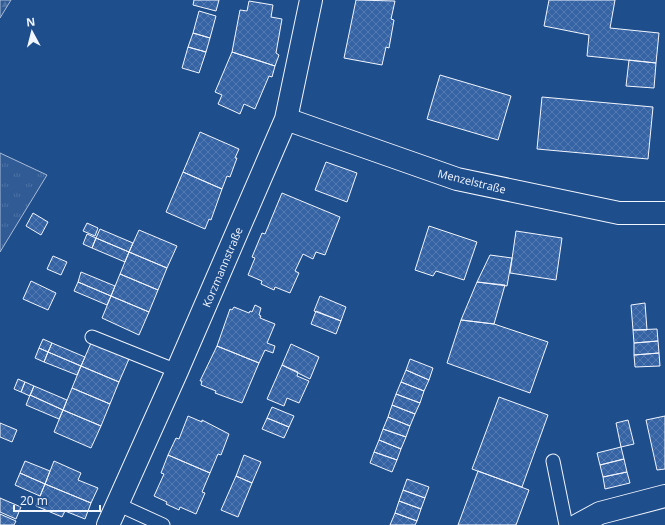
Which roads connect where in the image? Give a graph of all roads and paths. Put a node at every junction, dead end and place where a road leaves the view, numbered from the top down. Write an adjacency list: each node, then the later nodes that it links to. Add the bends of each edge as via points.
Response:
1 (311, 0): 2 (street, Korzmannstraße)
2 (286, 119): 3 (street, Menzelstraße, via 457,179 619,213); 5 (street, Korzmannstraße)
3 (665, 213)
4 (92, 337): 5 (lane)
5 (177, 371): 8 (street, Korzmannstraße)
6 (553, 461): 11 (lane)
7 (665, 496): 12 (street, via 600,513)
8 (117, 504): 9 (street, Korzmannstraße); 10 (lane)
9 (108, 525)
10 (163, 525)
11 (566, 525)
12 (578, 525)

